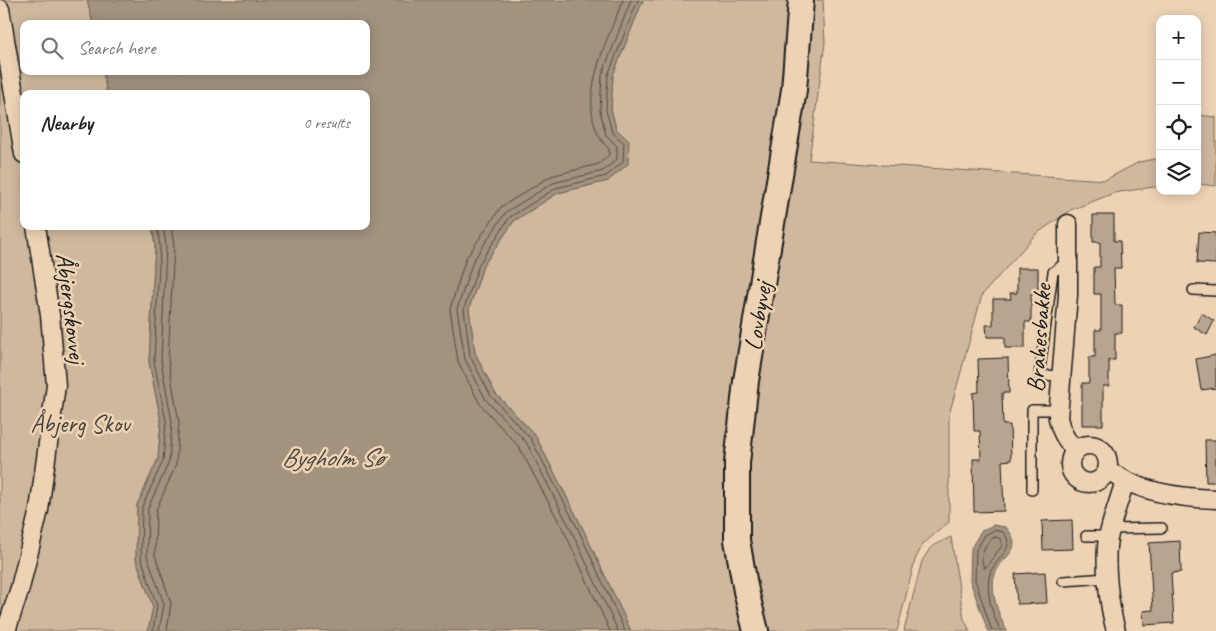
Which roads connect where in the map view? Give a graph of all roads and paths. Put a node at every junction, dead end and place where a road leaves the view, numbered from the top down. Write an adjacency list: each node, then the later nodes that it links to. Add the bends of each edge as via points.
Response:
1 (800, 0): 20 (street, Lovbyvej, via 794,90 746,381 737,463 737,540)
2 (0, 10): 3 (street)
3 (20, 130)
4 (1068, 224): 8 (street, Brahesbakke, via 1068,295)
5 (37, 230): 19 (street, Åbjergskovvej, via 50,315 56,385 39,510)
6 (1193, 290): 7 (lane)
7 (1216, 291)
8 (1058, 410): 9 (street, Brahesbakke, via 1060,429); 12 (lane, via 1032,410)
9 (1075, 450): 10 (street, via 1081,446 1096,446 1107,455); 10 (street, via 1070,469 1077,480 1091,484 1099,481)
10 (1108, 470): 11 (street)
11 (1125, 481): 13 (street, via 1186,498); 15 (street)
12 (1032, 490)
13 (1216, 499)
14 (1162, 528): 15 (lane)
15 (1109, 532): 16 (lane); 17 (street)
16 (1086, 536)
17 (1108, 578): 18 (lane); 21 (street)
18 (1063, 581)
19 (6, 631)
20 (756, 631)
21 (1116, 631)

